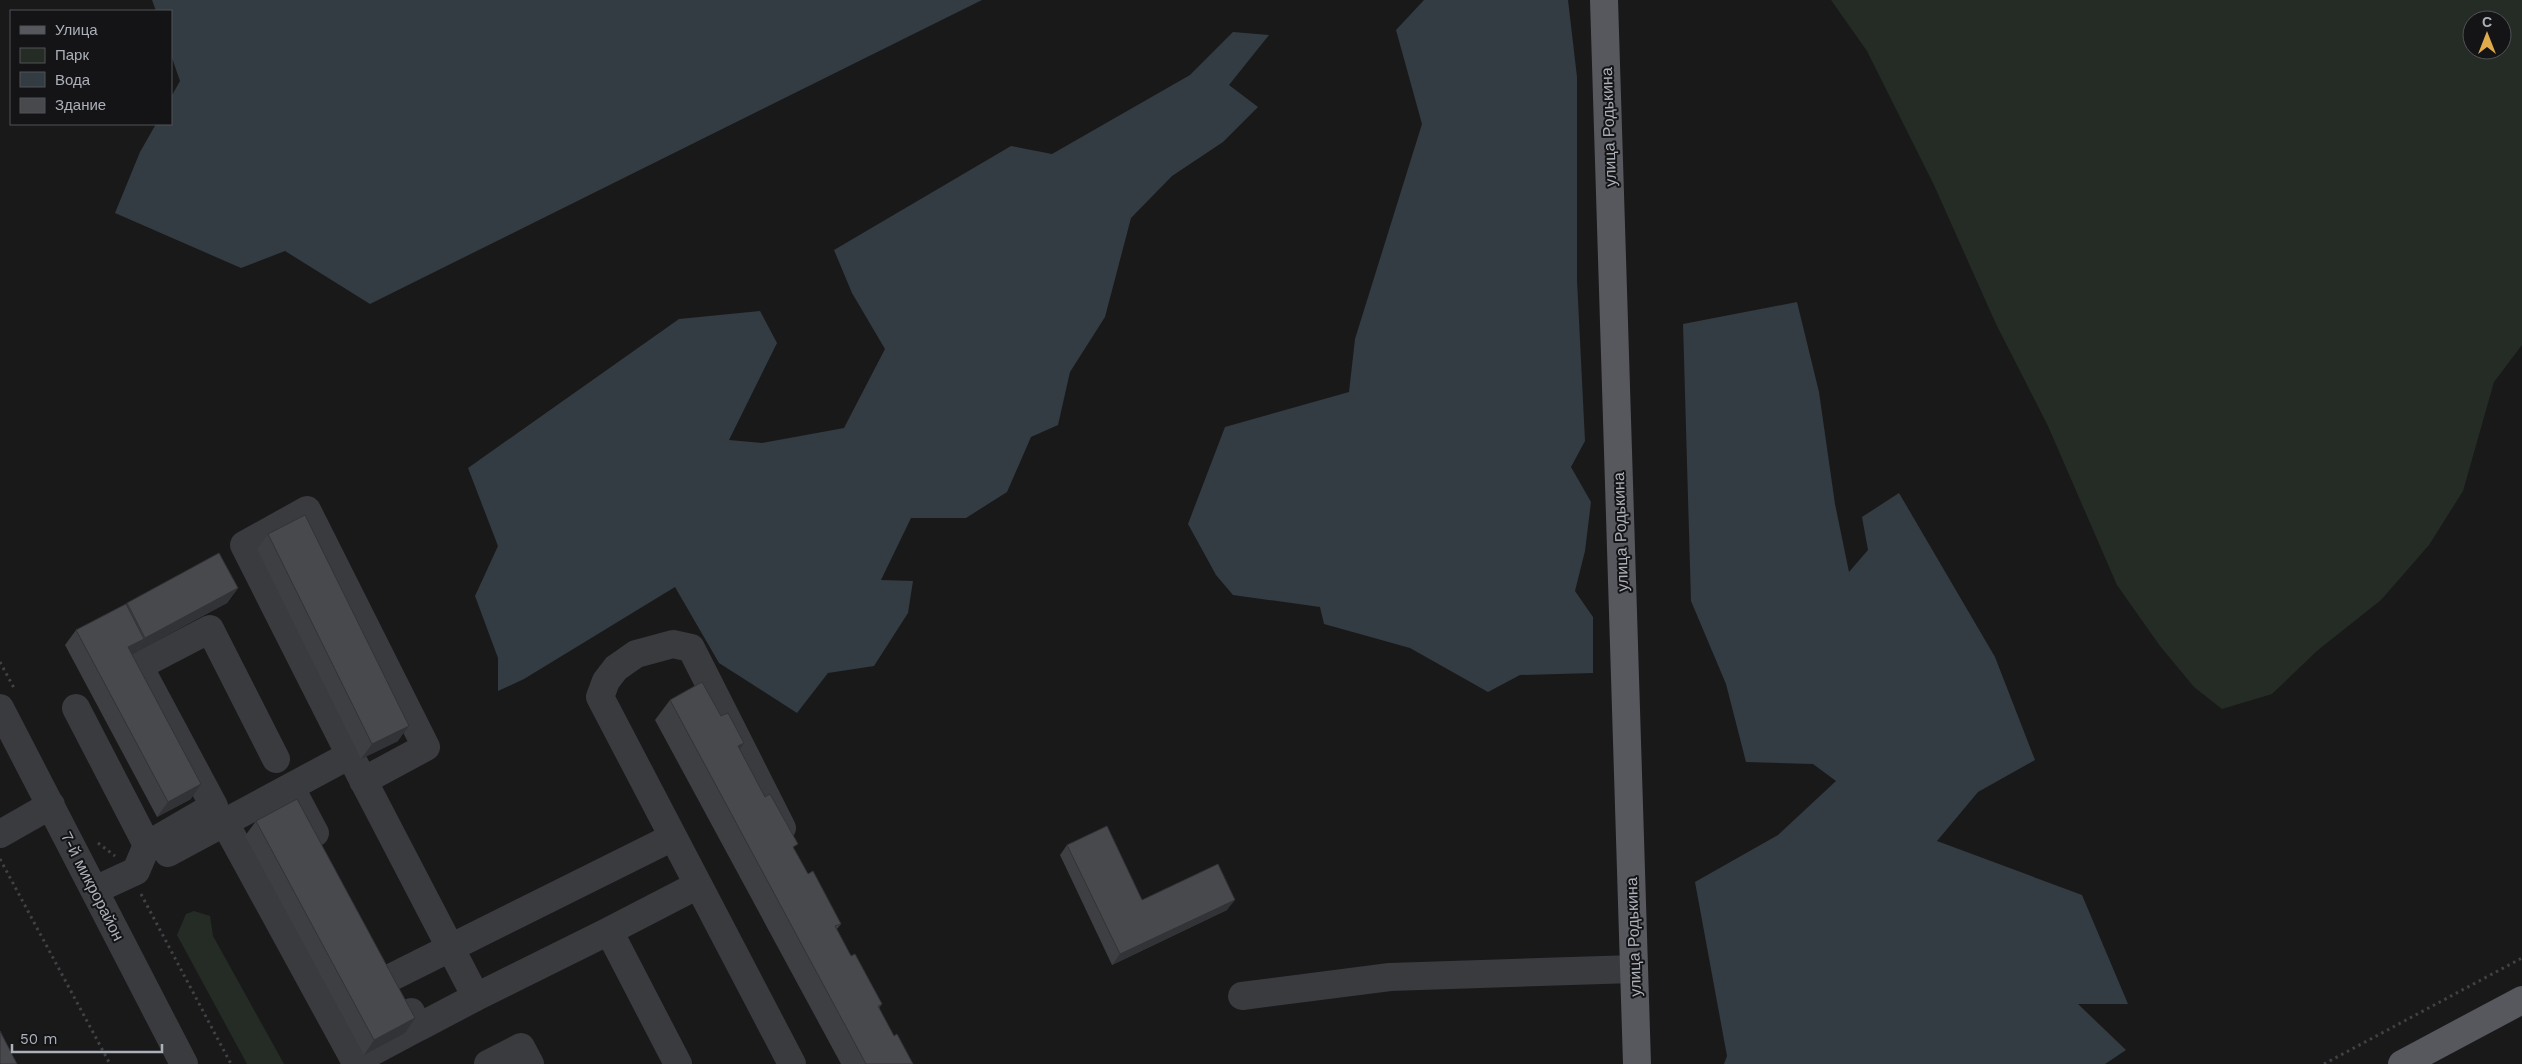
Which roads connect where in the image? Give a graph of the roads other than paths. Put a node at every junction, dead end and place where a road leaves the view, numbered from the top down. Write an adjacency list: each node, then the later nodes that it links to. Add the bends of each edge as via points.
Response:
1 (1604, 0): 21 (main road, улица Родькина)
2 (0, 708): 8 (street, 7-й микрорайон)
3 (76, 708): 12 (street)
4 (350, 755): 6 (street); 6 (street, via 244,545 307,510 426,747); 7 (street)
5 (276, 759): 12 (street, via 210,629 139,666 214,806)
6 (364, 781): 19 (street)
7 (291, 788): 9 (street); 14 (street)
8 (51, 805): 10 (street); 17 (street, 7-й микрорайон)
9 (225, 823): 15 (street); 26 (street, via 355,1061)
10 (0, 834)
11 (673, 837): 13 (street, via 600,697 606,680 616,668 636,654 672,644 691,648); 16 (street); 19 (street)
12 (147, 845): 15 (street)
13 (794, 852)
14 (328, 857)
15 (136, 871): 17 (street)
16 (698, 885): 18 (street); 31 (street)
17 (95, 890): 27 (street, 7-й микрорайон)
18 (609, 931): 23 (street); 30 (street)
19 (451, 948): 22 (street); 23 (street)
20 (379, 951): 22 (street)
21 (1634, 969): 24 (street, via 1390,977); 32 (main road, улица Родькина)
22 (392, 977): 26 (street)
23 (476, 996): 26 (street)
24 (1242, 996)
25 (2522, 1000): 33 (main road)
26 (419, 1027)
27 (184, 1064)
28 (488, 1064): 29 (street, via 521,1047)
29 (530, 1064)
30 (678, 1064)
31 (792, 1064)
32 (1637, 1064)
33 (2402, 1064)

